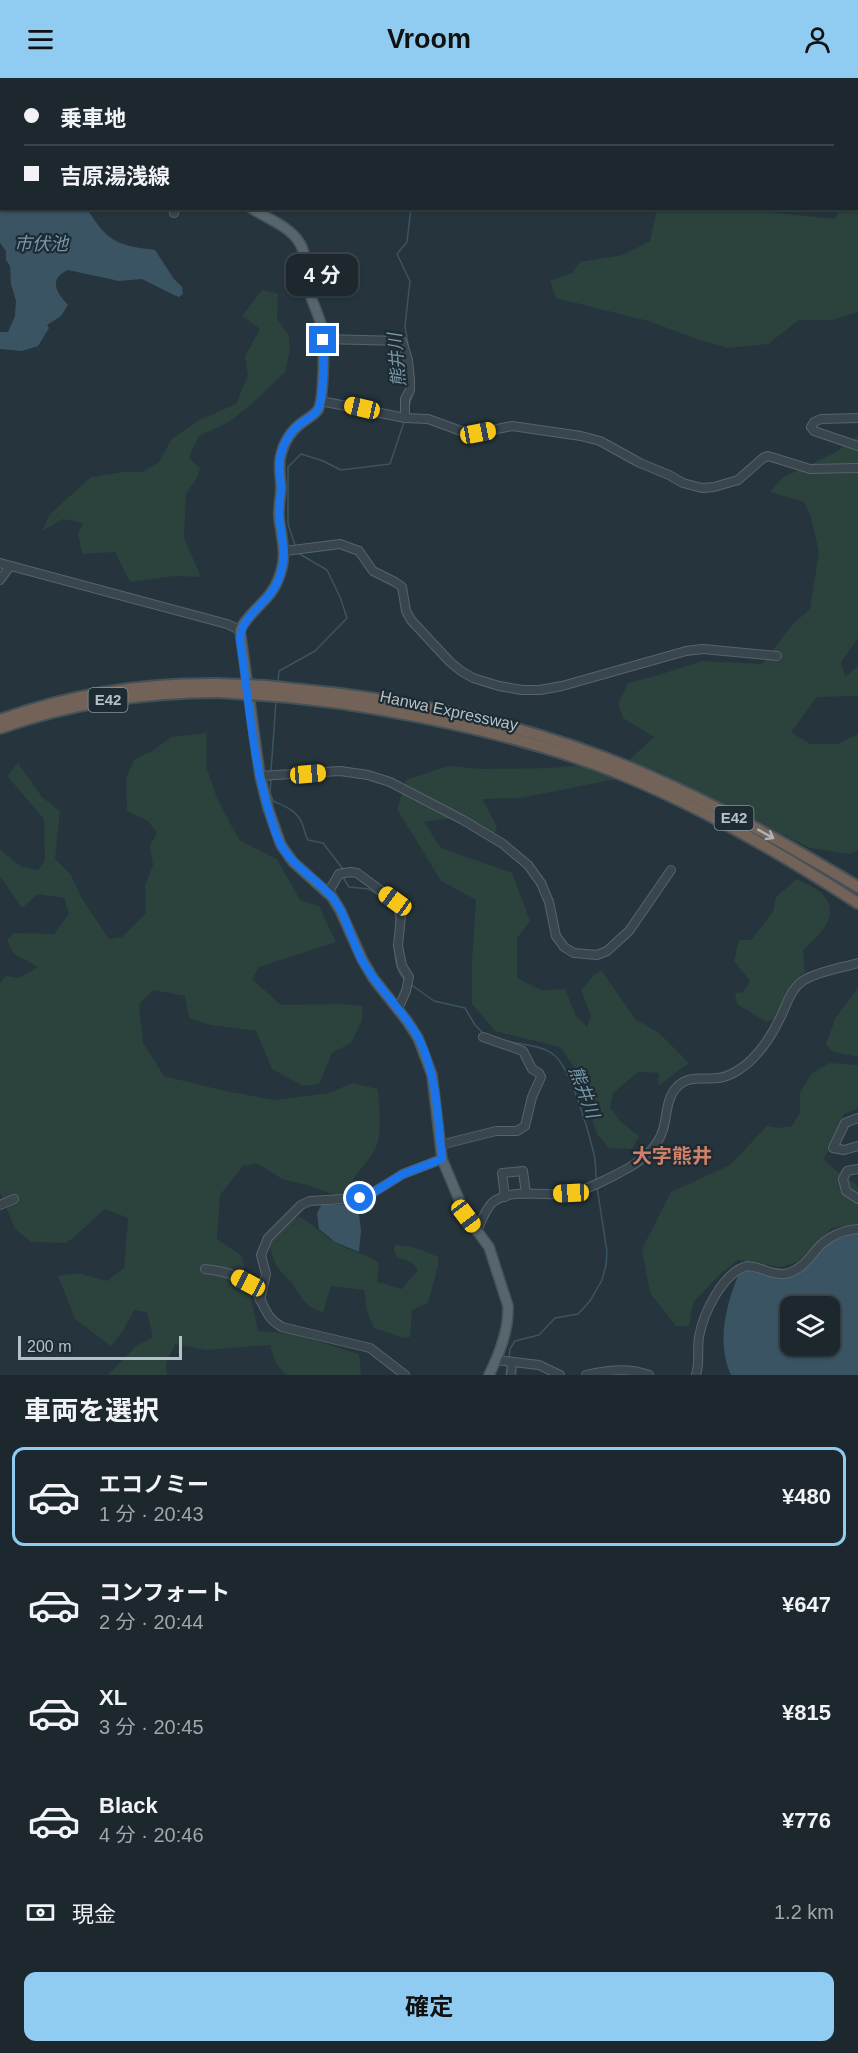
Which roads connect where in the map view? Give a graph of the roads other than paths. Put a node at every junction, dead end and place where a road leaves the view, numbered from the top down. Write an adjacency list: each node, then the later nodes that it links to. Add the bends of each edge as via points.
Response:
1 (254, 210): 2 (main road, via 287,230 304,250 306,280)
2 (323, 339): 3 (main road); 4 (street, via 402,341 410,380)
3 (321, 400): 4 (street); 8 (main road, via 312,416 286,438 281,454 279,512)
4 (405, 418): 7 (street, via 428,419 478,433 512,426 581,436 702,488 738,480 768,456 810,469)
5 (858, 418): 6 (street, via 821,419 811,428)
6 (858, 446)
7 (858, 468)
8 (285, 551): 12 (main road, via 278,582); 13 (street, via 340,544 359,551 373,571 402,587 411,620 450,662 473,678 499,686 540,690 703,649)
9 (0, 563): 10 (street)
10 (10, 566): 11 (street); 12 (street)
11 (0, 580)
12 (240, 630): 17 (main road)
13 (777, 656)
14 (219, 688): 15 (highway, Hanwa Expressway / E42, via 170,684 93,694); 16 (highway, Hanwa Expressway / E42, via 108,700); 18 (highway, Hanwa Expressway / E42, bridge, via 266,686 340,698 391,701 550,740)
15 (0, 720)
16 (0, 728)
17 (260, 776): 19 (street, via 340,771 368,775 390,782 463,820 503,844 528,865 549,902 556,936 574,953 597,955 607,951 629,932); 21 (main road, via 281,845 293,862)
18 (637, 776): 20 (highway, Hanwa Expressway / E42, one-way to 20, via 748,824); 22 (highway, Hanwa Expressway / E42)
19 (671, 870)
20 (858, 886)
21 (328, 893): 24 (main road, via 373,978); 24 (street, via 339,874 350,872 395,901 401,915 398,946 409,977)
22 (857, 902)
23 (858, 963): 31 (street, via 805,979 796,987 757,1053 742,1068 718,1078 698,1077 677,1087 669,1101 660,1139 631,1166 571,1193)
24 (398, 1009): 27 (main road, via 418,1038 432,1075)
25 (483, 1037): 27 (street, via 523,1051 541,1077 525,1126 517,1131 491,1132)
26 (858, 1118): 28 (street, via 845,1123 833,1148)
27 (440, 1145): 29 (main road)
28 (858, 1146)
29 (442, 1159): 37 (main road, via 457,1199); 39 (street, via 403,1174 360,1198 301,1205 268,1238 261,1255 266,1274)
30 (858, 1168): 34 (street, via 847,1171 843,1179 846,1191)
31 (526, 1194): 32 (street); 32 (street, via 523,1171 502,1173)
32 (505, 1197): 37 (street, via 489,1207)
33 (14, 1199): 35 (street)
34 (858, 1199)
35 (0, 1205)
36 (858, 1228): 49 (street, via 827,1240 791,1272 774,1274 748,1266 736,1272 706,1314)
37 (477, 1231): 40 (main road, via 489,1247 508,1306 509,1316)
38 (205, 1269): 39 (street, via 236,1276 255,1289)
39 (260, 1300): 44 (street, via 276,1324 370,1348)
40 (496, 1360): 41 (street); 42 (main road)
41 (512, 1363): 45 (street); 46 (street, via 539,1365)
42 (488, 1373)
43 (640, 1373): 47 (street); 48 (street)
44 (405, 1375)
45 (511, 1375)
46 (560, 1375)
47 (585, 1375)
48 (649, 1375)
49 (696, 1375)

